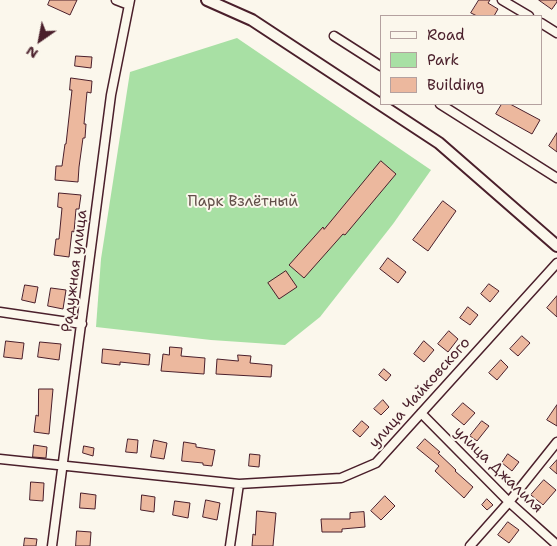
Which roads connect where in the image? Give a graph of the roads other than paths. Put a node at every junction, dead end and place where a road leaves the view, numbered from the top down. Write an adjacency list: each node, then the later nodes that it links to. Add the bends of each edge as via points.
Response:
1 (116, 0): 4 (street)
2 (207, 0): 10 (main road, via 252,20)
3 (502, 0): 5 (street)
4 (130, 2): 17 (street, Радужная улица, via 111,95)
5 (527, 15)
6 (542, 24): 7 (street)
7 (557, 33)
8 (334, 36): 9 (street)
9 (380, 65)
10 (380, 104)
11 (381, 105): 14 (main road, via 439,143)
12 (442, 105): 13 (street)
13 (557, 178)
14 (557, 246)
15 (557, 263): 18 (street, улица Чайковского)
16 (0, 312): 17 (street)
17 (82, 324): 21 (street, Радужная улица)
18 (421, 413): 22 (street, улица Чайковского, via 376,463 341,478); 23 (street, улица Джалиля)
19 (557, 442): 23 (street)
20 (0, 459): 21 (street, улица Чайковского)
21 (63, 465): 22 (street, улица Чайковского); 25 (street, Радужная улица)
22 (238, 484): 26 (street)
23 (509, 502): 24 (street, улица Джалиля); 27 (street)
24 (557, 545)
25 (52, 546)
26 (230, 546)
27 (470, 546)

